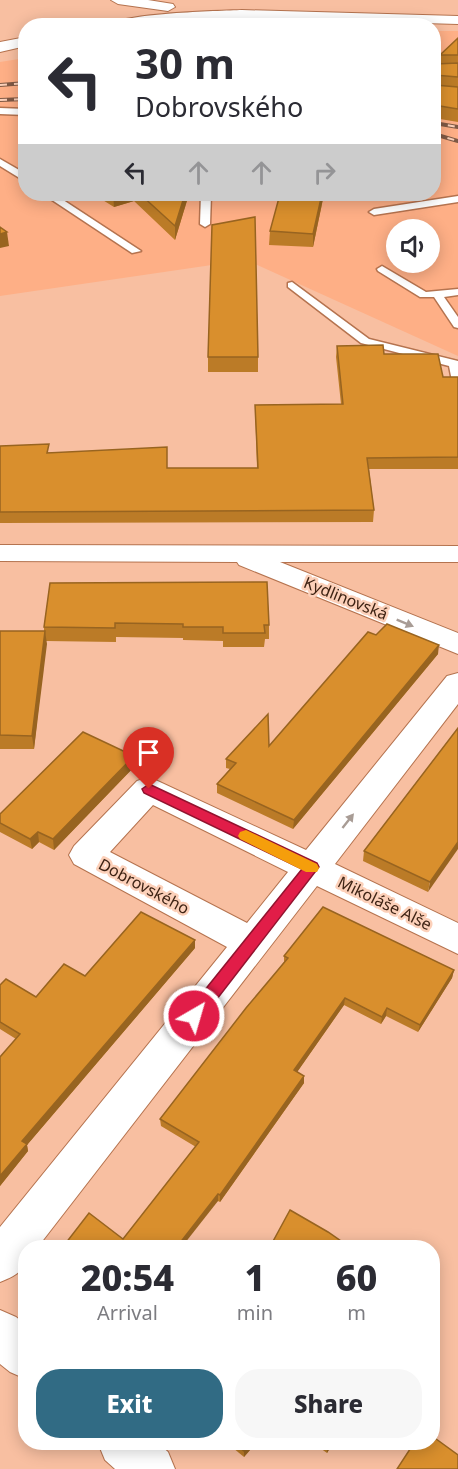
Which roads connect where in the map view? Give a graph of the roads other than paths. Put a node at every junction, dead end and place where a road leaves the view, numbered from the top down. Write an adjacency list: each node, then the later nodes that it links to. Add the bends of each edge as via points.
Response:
1 (118, 0): 2 (street)
2 (212, 16): 3 (street); 4 (street)
3 (182, 18)
4 (410, 18)
5 (441, 19): 6 (street)
6 (458, 20)
7 (18, 43): 8 (street)
8 (0, 47)
9 (0, 111): 10 (lane)
10 (18, 112)
11 (0, 162): 12 (lane)
12 (18, 174)
13 (458, 199): 16 (lane)
14 (59, 201): 18 (lane)
15 (206, 201): 17 (lane)
16 (374, 212)
17 (205, 224)
18 (136, 251)
19 (382, 269): 22 (lane, via 424,295)
20 (292, 285): 24 (lane, via 364,341 454,364)
21 (458, 292): 22 (lane)
22 (437, 294): 23 (lane)
23 (458, 325)
24 (458, 381)
25 (0, 553): 26 (street, Kydlinovská)
26 (235, 553): 27 (street, Kydlinovská); 28 (street, Kydlinovská, one-way to 28)
27 (458, 554)
28 (458, 644)
29 (458, 682): 30 (street, one-way to 29)
30 (312, 867): 31 (street, Mikoláše Alše); 32 (street); 32 (street, Dobrovského, via 149,789 86,855)
31 (458, 939)
32 (252, 943): 33 (street)
33 (0, 1261)
34 (0, 1333): 35 (street)
35 (18, 1349)
36 (130, 1450): 37 (street)
37 (151, 1469)

